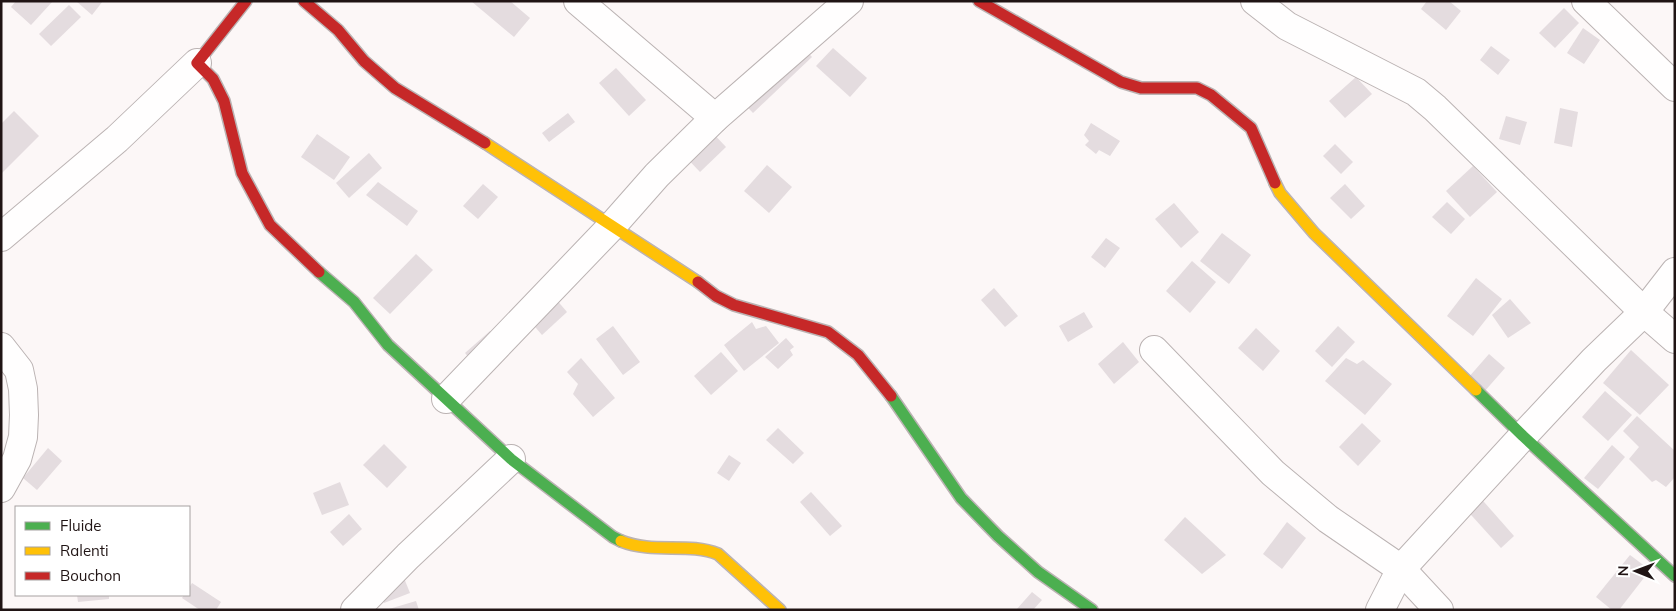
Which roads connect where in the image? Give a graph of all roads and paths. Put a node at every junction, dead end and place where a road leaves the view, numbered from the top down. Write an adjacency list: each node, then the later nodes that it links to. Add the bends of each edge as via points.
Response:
1 (246, 1): 8 (street)
2 (304, 1): 11 (street, via 338,30 364,61 395,88)
3 (578, 1): 10 (street)
4 (849, 1): 10 (street)
5 (979, 1): 19 (street, via 1121,82 1142,88 1197,88 1231,110 1251,128 1280,193 1314,234)
6 (1255, 1): 14 (street, via 1287,26 1416,92)
7 (1586, 1): 9 (street)
8 (197, 63): 12 (street, via 117,139); 18 (street, via 213,79 224,101 242,173 270,225 354,302 388,345)
9 (1675, 87)
10 (715, 118): 11 (street)
11 (612, 226): 18 (street); 26 (street, via 716,296 734,305 828,332 858,355 890,394 961,498 1038,572)
12 (1, 237)
13 (1675, 272): 14 (street)
14 (1644, 312): 15 (street); 19 (street)
15 (1675, 339)
16 (1, 347): 21 (street, via 18,370 23,389 24,416 23,437 16,459)
17 (1154, 350): 22 (street, via 1273,473 1328,519)
18 (446, 399): 20 (street)
19 (1523, 436): 22 (street); 23 (street)
20 (510, 459): 24 (street); 25 (street, via 623,543 708,550 718,554)
21 (1, 488)
22 (1401, 570): 27 (street); 28 (street)
23 (1675, 576)
24 (355, 610)
25 (780, 610)
26 (1092, 610)
27 (1380, 610)
28 (1439, 610)

